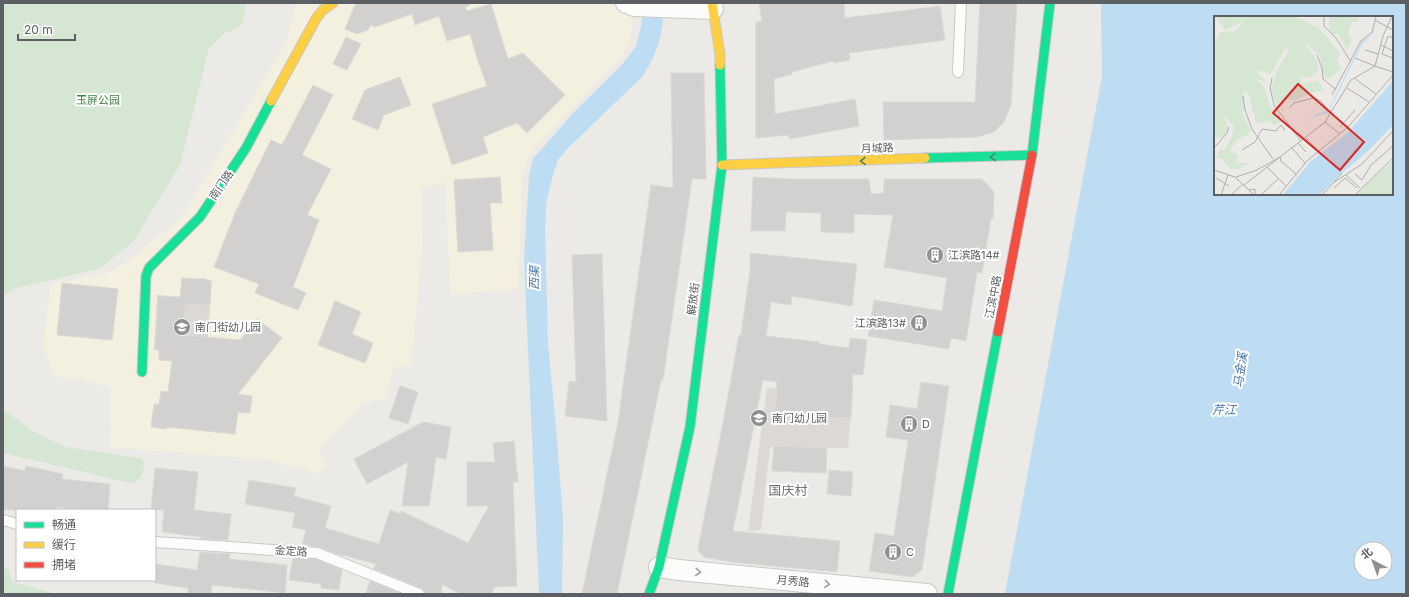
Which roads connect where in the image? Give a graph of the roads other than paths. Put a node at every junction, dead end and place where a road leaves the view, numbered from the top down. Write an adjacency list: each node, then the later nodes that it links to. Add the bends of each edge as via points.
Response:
1 (333, 3): 9 (street, 南门路, via 317,17 246,148 200,217 149,268 146,276)
2 (961, 3): 6 (lane)
3 (1050, 3): 7 (street, 江滨中路)
4 (630, 4): 5 (street, via 676,8)
5 (713, 6): 8 (street, 解放街, via 720,54)
6 (958, 72)
7 (1032, 155): 8 (street, 月城路, one-way to 8); 17 (street, 江滨中路)
8 (722, 165): 13 (street, 解放街, via 690,427)
9 (142, 372)
10 (3, 520): 11 (lane)
11 (16, 524)
12 (156, 542): 14 (lane, 金定路, via 317,553)
13 (659, 567): 15 (street, 解放街); 16 (street, 月秀路, one-way to 16)
14 (419, 594)
15 (649, 594)
16 (928, 594)
17 (948, 594)

